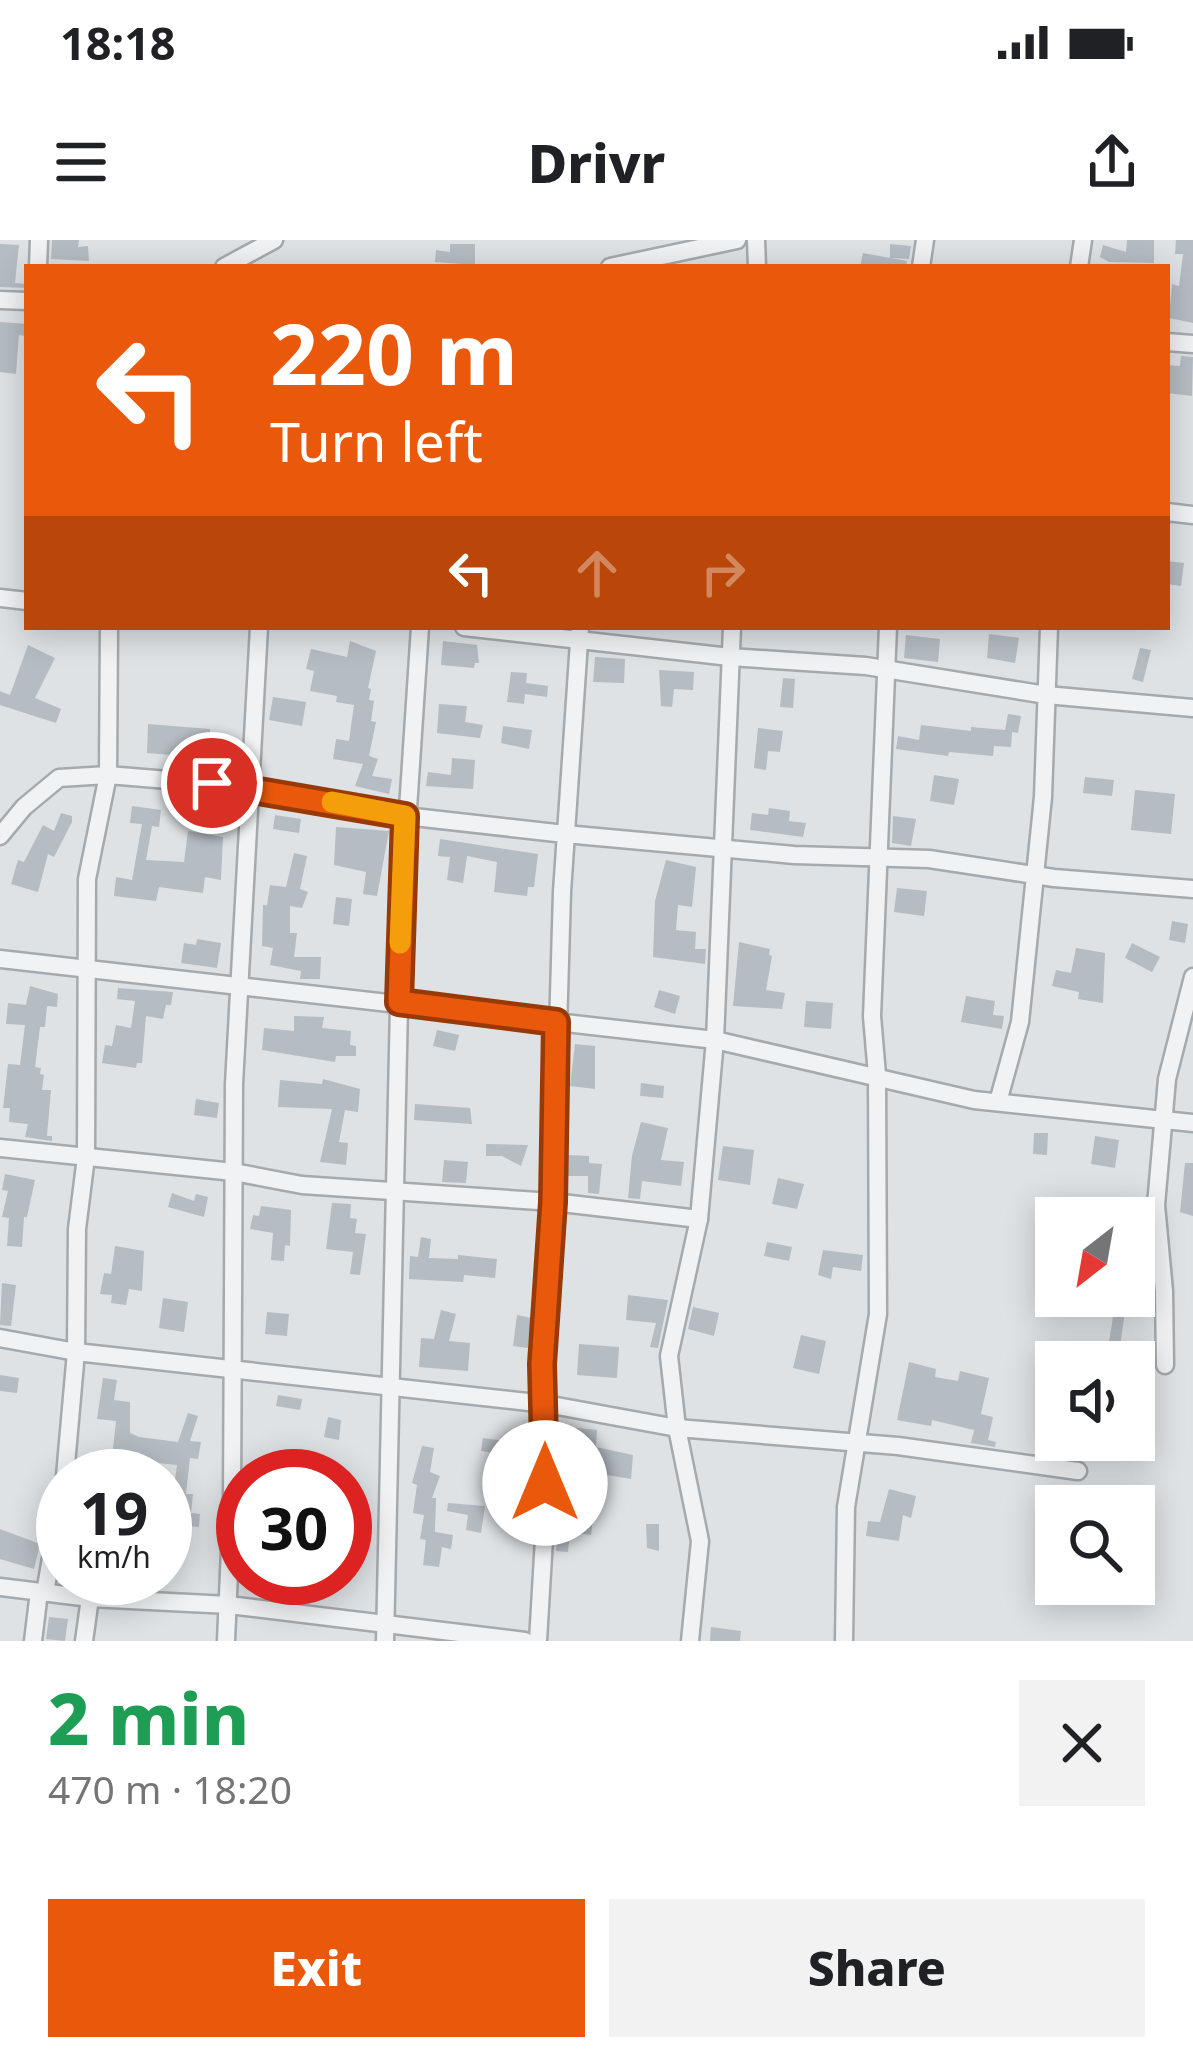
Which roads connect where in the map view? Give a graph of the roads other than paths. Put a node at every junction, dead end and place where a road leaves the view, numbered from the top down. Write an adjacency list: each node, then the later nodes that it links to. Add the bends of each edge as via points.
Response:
1 (274, 240): 3 (street)
2 (737, 240): 4 (street)
3 (229, 264)
4 (624, 264)
5 (109, 630): 17 (street)
6 (260, 630): 18 (street)
7 (421, 630): 19 (street)
8 (522, 630): 12 (street)
9 (732, 630): 13 (street)
10 (888, 630): 14 (street)
11 (1048, 630): 15 (street)
12 (580, 633): 13 (street); 20 (street)
13 (730, 657): 14 (street); 22 (street)
14 (887, 670): 15 (street); 23 (street)
15 (1046, 695): 16 (street); 24 (street)
16 (1193, 708)
17 (108, 775): 18 (street); 21 (street, via 59,778); 27 (street, via 87,879)
18 (252, 787): 19 (street); 29 (street)
19 (405, 816): 20 (street); 30 (street)
20 (565, 834): 22 (street); 31 (street)
21 (0, 836)
22 (724, 845): 23 (street); 32 (street)
23 (880, 856): 24 (street); 33 (street)
24 (1035, 874): 25 (street); 34 (street, via 1020,1022)
25 (1193, 889)
26 (0, 959): 27 (street)
27 (85, 969): 29 (street); 38 (street)
28 (1193, 977): 35 (street)
29 (241, 987): 30 (street); 39 (street)
30 (399, 1002): 31 (street); 40 (street)
31 (556, 1022): 32 (street); 41 (street)
32 (715, 1040): 33 (street); 42 (street)
33 (877, 1075): 34 (street); 50 (street, via 878,1314)
34 (998, 1102): 35 (street)
35 (1162, 1119): 36 (street); 45 (street, via 1156,1205)
36 (1193, 1123)
37 (0, 1148): 38 (street)
38 (86, 1156): 39 (street); 44 (street)
39 (234, 1172): 40 (street); 46 (street)
40 (394, 1194): 41 (street); 47 (street)
41 (553, 1202): 42 (street); 48 (street)
42 (699, 1219): 49 (street, via 669,1356)
43 (0, 1338): 44 (street)
44 (76, 1352): 46 (street); 51 (street)
45 (1165, 1365)
46 (231, 1367): 47 (street); 58 (street)
47 (392, 1386): 48 (street); 59 (street)
48 (546, 1404): 49 (street); 64 (street)
49 (677, 1428): 50 (street); 65 (street, via 700,1540)
50 (856, 1442): 52 (street); 66 (street, via 846,1507)
51 (67, 1449)
52 (1078, 1471)
53 (0, 1587): 54 (street)
54 (36, 1591)
55 (192, 1604): 58 (street)
56 (40, 1605): 60 (street)
57 (89, 1605): 61 (street)
58 (229, 1606): 59 (street); 62 (street)
59 (385, 1633): 63 (street)
60 (33, 1641)
61 (84, 1641)
62 (226, 1641)
63 (525, 1641)
64 (538, 1641)
65 (690, 1641)
66 (844, 1641)

